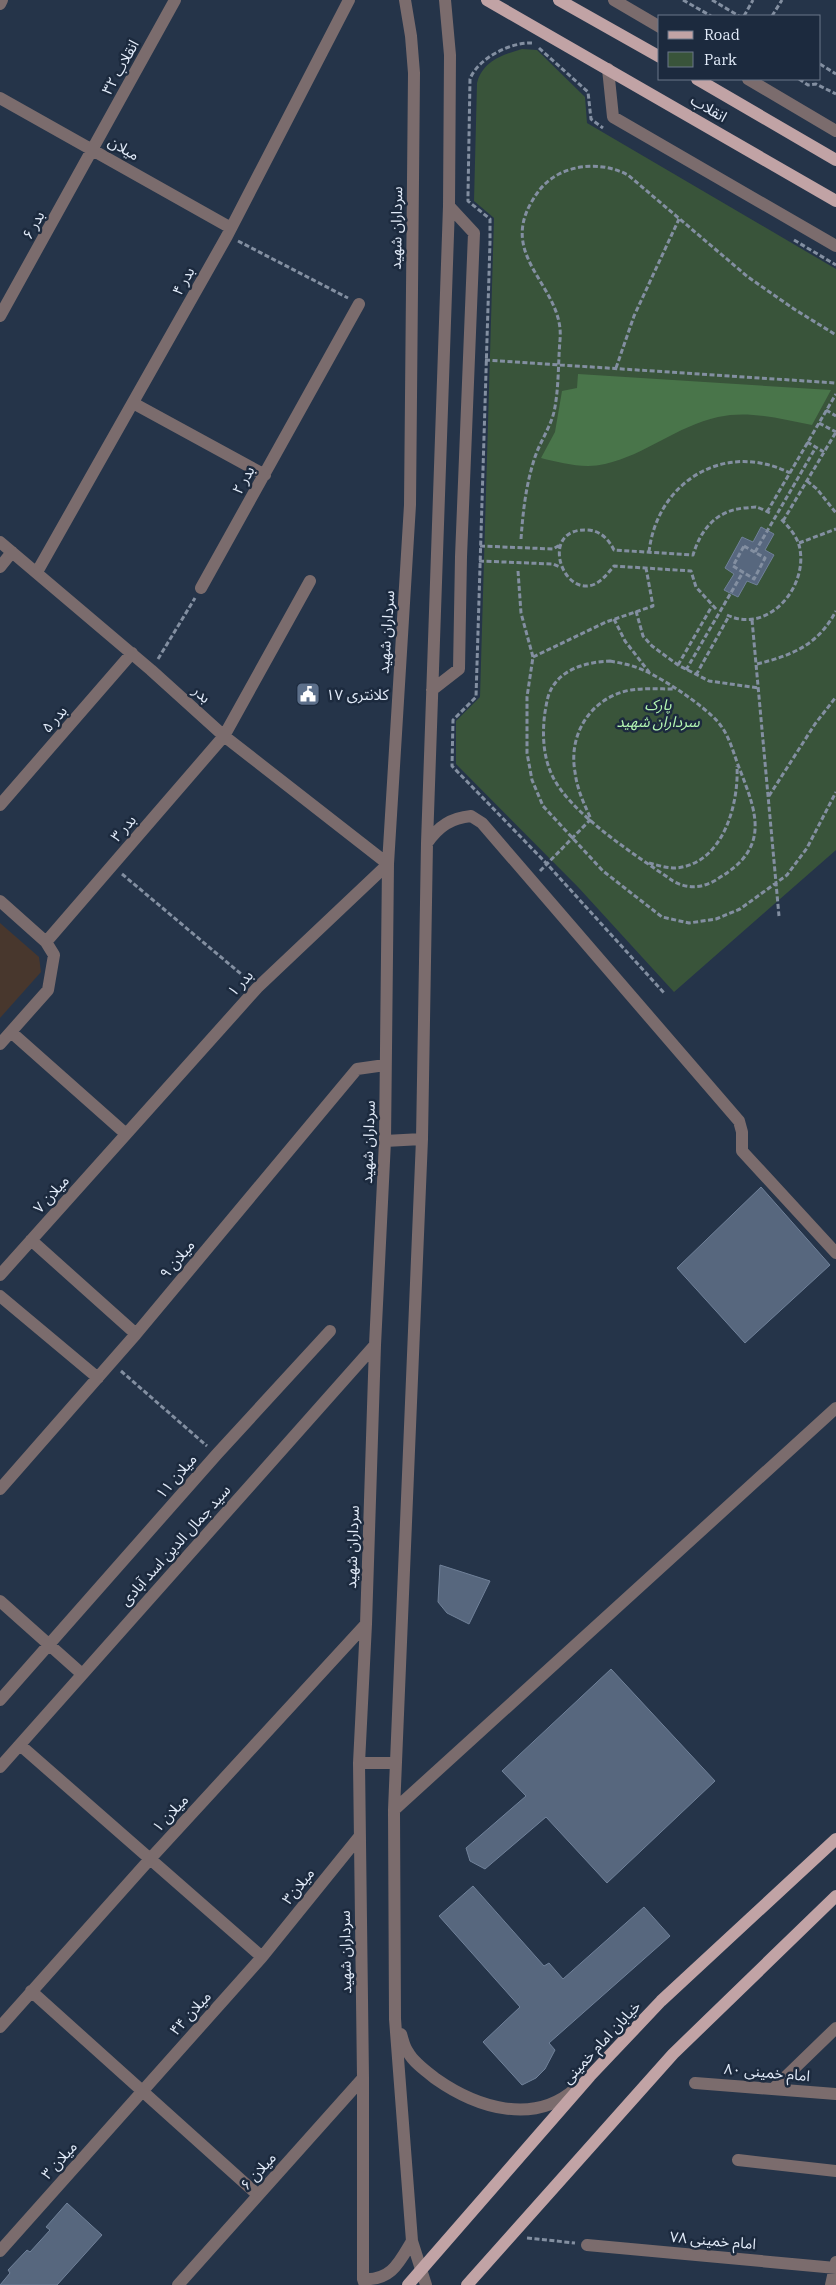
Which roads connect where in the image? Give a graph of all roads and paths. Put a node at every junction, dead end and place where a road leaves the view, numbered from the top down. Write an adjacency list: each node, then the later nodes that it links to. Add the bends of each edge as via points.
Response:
1 (2, 0): 13 (street)
2 (175, 0): 30 (street, انقلاب ۳۲)
3 (349, 0): 35 (street, بدر ۴)
4 (405, 0): 107 (street, سرداران شهید, via 414,73 410,505)
5 (445, 0): 33 (street, via 450,55)
6 (487, 0): 21 (main road, انقلاب)
7 (559, 0): 19 (main road)
8 (614, 0): 18 (street)
9 (683, 0): 14 (path)
10 (712, 0): 15 (path)
11 (754, 0): 16 (path)
12 (782, 0): 17 (path)
13 (0, 4)
14 (709, 15)
15 (737, 15)
16 (745, 15)
17 (773, 15)
18 (658, 26)
19 (658, 56)
20 (821, 65): 22 (path)
21 (608, 69): 32 (main road, انقلاب); 37 (street, via 613,117)
22 (836, 74)
23 (699, 80): 31 (main road, انقلاب)
24 (750, 80): 29 (street)
25 (800, 80): 26 (path)
26 (836, 94)
27 (0, 98): 30 (street, میلان)
28 (607, 130): 43 (path, via 590,119 588,92 533,43 522,42 505,49 473,71 468,201 490,220)
29 (836, 131)
30 (94, 149): 35 (street, میلان); 40 (street, بدر ۶)
31 (836, 160)
32 (836, 201)
33 (449, 206): 42 (street, via 474,233); 95 (street)
34 (680, 219): 41 (path, via 748,277); 44 (path, via 628,175 613,168 589,166 566,170 538,190 527,209 522,247 559,319); 45 (path, via 634,316)
35 (229, 232): 39 (path); 48 (street, بدر ۴)
36 (785, 235): 38 (path)
37 (836, 246)
38 (836, 265)
39 (360, 304): 57 (street, بدر ۲)
40 (0, 316)
41 (836, 334)
42 (468, 359): 43 (path); 65 (street)
43 (485, 360): 44 (path); 66 (path)
44 (558, 364): 45 (path); 61 (path, via 554,412 528,479)
45 (616, 368): 46 (path)
46 (836, 383)
47 (835, 396): 49 (path)
48 (133, 403): 57 (street); 76 (street, بدر ۴)
49 (826, 410): 50 (path); 51 (path)
50 (836, 416)
51 (819, 423): 52 (path); 53 (path)
52 (836, 432): 55 (path)
53 (807, 442): 54 (path); 56 (path)
54 (816, 447): 55 (path); 69 (path)
55 (824, 452): 58 (path)
56 (790, 473): 68 (path, via 768,512 755,507 721,514 705,528 693,555); 68 (path, via 763,462 744,461 724,462 704,470 683,484 666,502 651,534)
57 (265, 475): 79 (street, بدر ۲)
58 (807, 481): 59 (path); 63 (path, via 782,520)
59 (836, 513)
60 (836, 530): 63 (path)
61 (520, 539)
62 (0, 542): 67 (street, بدر)
63 (799, 543): 85 (path, via 798,580 789,597 772,611)
64 (561, 544): 66 (path, via 553,549); 68 (path, via 577,531 590,530 602,534 614,550); 73 (path)
65 (461, 545): 66 (path); 70 (street)
66 (481, 546): 71 (path)
67 (12, 552): 72 (street); 76 (street, بدر)
68 (649, 552)
69 (755, 552): 77 (path, via 744,546 733,566); 77 (path, via 766,558 754,578)
70 (461, 561): 71 (path); 95 (street, via 459,669)
71 (480, 561): 73 (path); 108 (path, via 476,697 453,720 452,766)
72 (0, 567)
73 (560, 567): 74 (path, via 583,586 593,585 604,578 614,566)
74 (646, 568): 80 (path, via 691,571 696,587); 82 (path, via 653,606)
75 (518, 571): 87 (path, via 521,613)
76 (37, 572): 86 (street, بدر)
77 (743, 572): 91 (path)
78 (310, 581): 98 (street, بدر ۳)
79 (201, 588): 90 (path)
80 (712, 606): 81 (path); 89 (path)
81 (716, 610)
82 (636, 611): 84 (path); 89 (path, via 644,636)
83 (836, 611): 88 (path, via 821,635 804,648)
84 (614, 619): 87 (path); 93 (path, via 625,641)
85 (752, 620): 88 (path); 92 (path, via 728,616)
86 (132, 654): 90 (street, بدر); 102 (street, بدر ۵)
87 (533, 657): 104 (path, via 527,697 527,753 532,780 543,806)
88 (757, 664): 94 (path)
89 (678, 665): 91 (path)
90 (151, 670): 98 (street, بدر)
91 (686, 670): 92 (path)
92 (696, 675): 94 (path, via 728,685)
93 (653, 676): 96 (path); 103 (path, via 625,664 595,662 572,670 555,684 550,693 544,729 551,772 564,794)
94 (759, 688): 101 (path)
95 (432, 690): 105 (street)
96 (675, 690): 99 (path, via 702,707 718,723 733,748); 103 (path, via 629,690 601,702 590,712 578,732 574,757 577,784)
97 (836, 697): 101 (path)
98 (224, 736): 107 (street, بدر); 109 (street, بدر ۳)
99 (737, 763): 106 (path, via 734,808 720,839 710,851 683,867); 106 (path, via 757,825 755,839 746,856 714,881 684,888)
100 (836, 792): 111 (path, via 807,848)
101 (768, 797): 111 (path)
102 (0, 805)
103 (591, 819): 104 (path); 106 (path)
104 (572, 839): 108 (path); 111 (path, via 603,871 662,917 689,923 716,919 740,909)
105 (427, 843): 110 (street, via 441,826 457,817 471,816 482,824); 121 (street)
106 (646, 862)
107 (388, 864): 115 (street, بدر ۱); 119 (street, سرداران شهید)
108 (547, 864): 110 (path); 116 (path)
109 (112, 865): 114 (street, بدر ۳); 115 (path)
110 (531, 880): 124 (street, via 739,1121 742,1151)
111 (776, 883): 113 (path)
112 (0, 901): 114 (street)
113 (779, 916)
114 (46, 942): 117 (street, via 54,956 48,990)
115 (257, 988): 120 (street, بدر ۱)
116 (665, 994)
117 (11, 1032): 118 (street); 120 (street)
118 (0, 1044)
119 (385, 1065): 122 (street, سرداران شهید); 128 (street, میلان ۹, via 357,1070)
120 (126, 1134): 123 (street, میلان ۷)
121 (422, 1139): 122 (street); 142 (street)
122 (385, 1142): 129 (street, سرداران شهید)
123 (31, 1240): 125 (street, میلان ۷); 128 (street)
124 (836, 1253)
125 (0, 1275)
126 (0, 1296): 131 (street)
127 (330, 1331): 133 (street, میلان ۱۱)
128 (136, 1334): 130 (street, میلان ۹)
129 (375, 1345): 136 (street, سرداران شهید); 138 (street, سید جمال الدین اسد آبادی)
130 (111, 1362): 131 (street, میلان ۹); 133 (path)
131 (98, 1378): 134 (street, میلان ۹)
132 (836, 1408): 144 (street)
133 (217, 1454): 137 (street, میلان ۱۱)
134 (0, 1489)
135 (0, 1601): 137 (street)
136 (366, 1624): 141 (street, سرداران شهید); 147 (street, میلان ۱)
137 (48, 1645): 138 (street); 139 (street, میلان ۱۱)
138 (82, 1674): 140 (street, سید جمال الدین اسد آبادی)
139 (0, 1700)
140 (20, 1745): 143 (street, سید جمال الدین اسد آبادی); 147 (street)
141 (359, 1763): 142 (street); 145 (street, سرداران شهید)
142 (395, 1763): 144 (street)
143 (0, 1767)
144 (394, 1810): 151 (street)
145 (359, 1836): 149 (street, میلان۳); 155 (street, سرداران شهید)
146 (836, 1839): 154 (main road, خیابان امام خمینی, via 661,2001)
147 (150, 1858): 149 (street); 150 (street, میلان ۱)
148 (836, 1896): 163 (main road, via 673,2054)
149 (262, 1957): 158 (street, میلان ۴۴)
150 (32, 1991): 152 (street, میلان ۱); 158 (street)
151 (395, 2019): 154 (street, via 408,2053 427,2072 480,2104 529,2110 567,2096); 164 (street)
152 (0, 2027)
153 (836, 2028): 157 (street)
154 (590, 2076): 168 (main road, خیابان امام خمینی)
155 (363, 2078): 162 (street, میلان ۶); 170 (street, سرداران شهید)
156 (695, 2083): 157 (street, امام خمینی ۸۰)
157 (773, 2089): 159 (street, امام خمینی ۸۰)
158 (142, 2091): 162 (street); 166 (street, میلان ۳)
159 (836, 2094)
160 (738, 2160): 161 (street)
161 (836, 2171)
162 (258, 2195): 171 (street, میلان ۶)
163 (509, 2236): 165 (path); 169 (main road)
164 (412, 2241): 168 (street); 170 (street, via 389,2274)
165 (587, 2245): 167 (street, امام خمینی ۷۸)
166 (0, 2250)
167 (836, 2266): 176 (street)
168 (421, 2270): 172 (main road, خیابان امام خمینی); 173 (street)
169 (478, 2271): 174 (main road); 175 (street)
170 (364, 2282)
171 (178, 2285)
172 (408, 2285)
173 (426, 2285)
174 (467, 2285)
175 (477, 2285)
176 (831, 2285)

